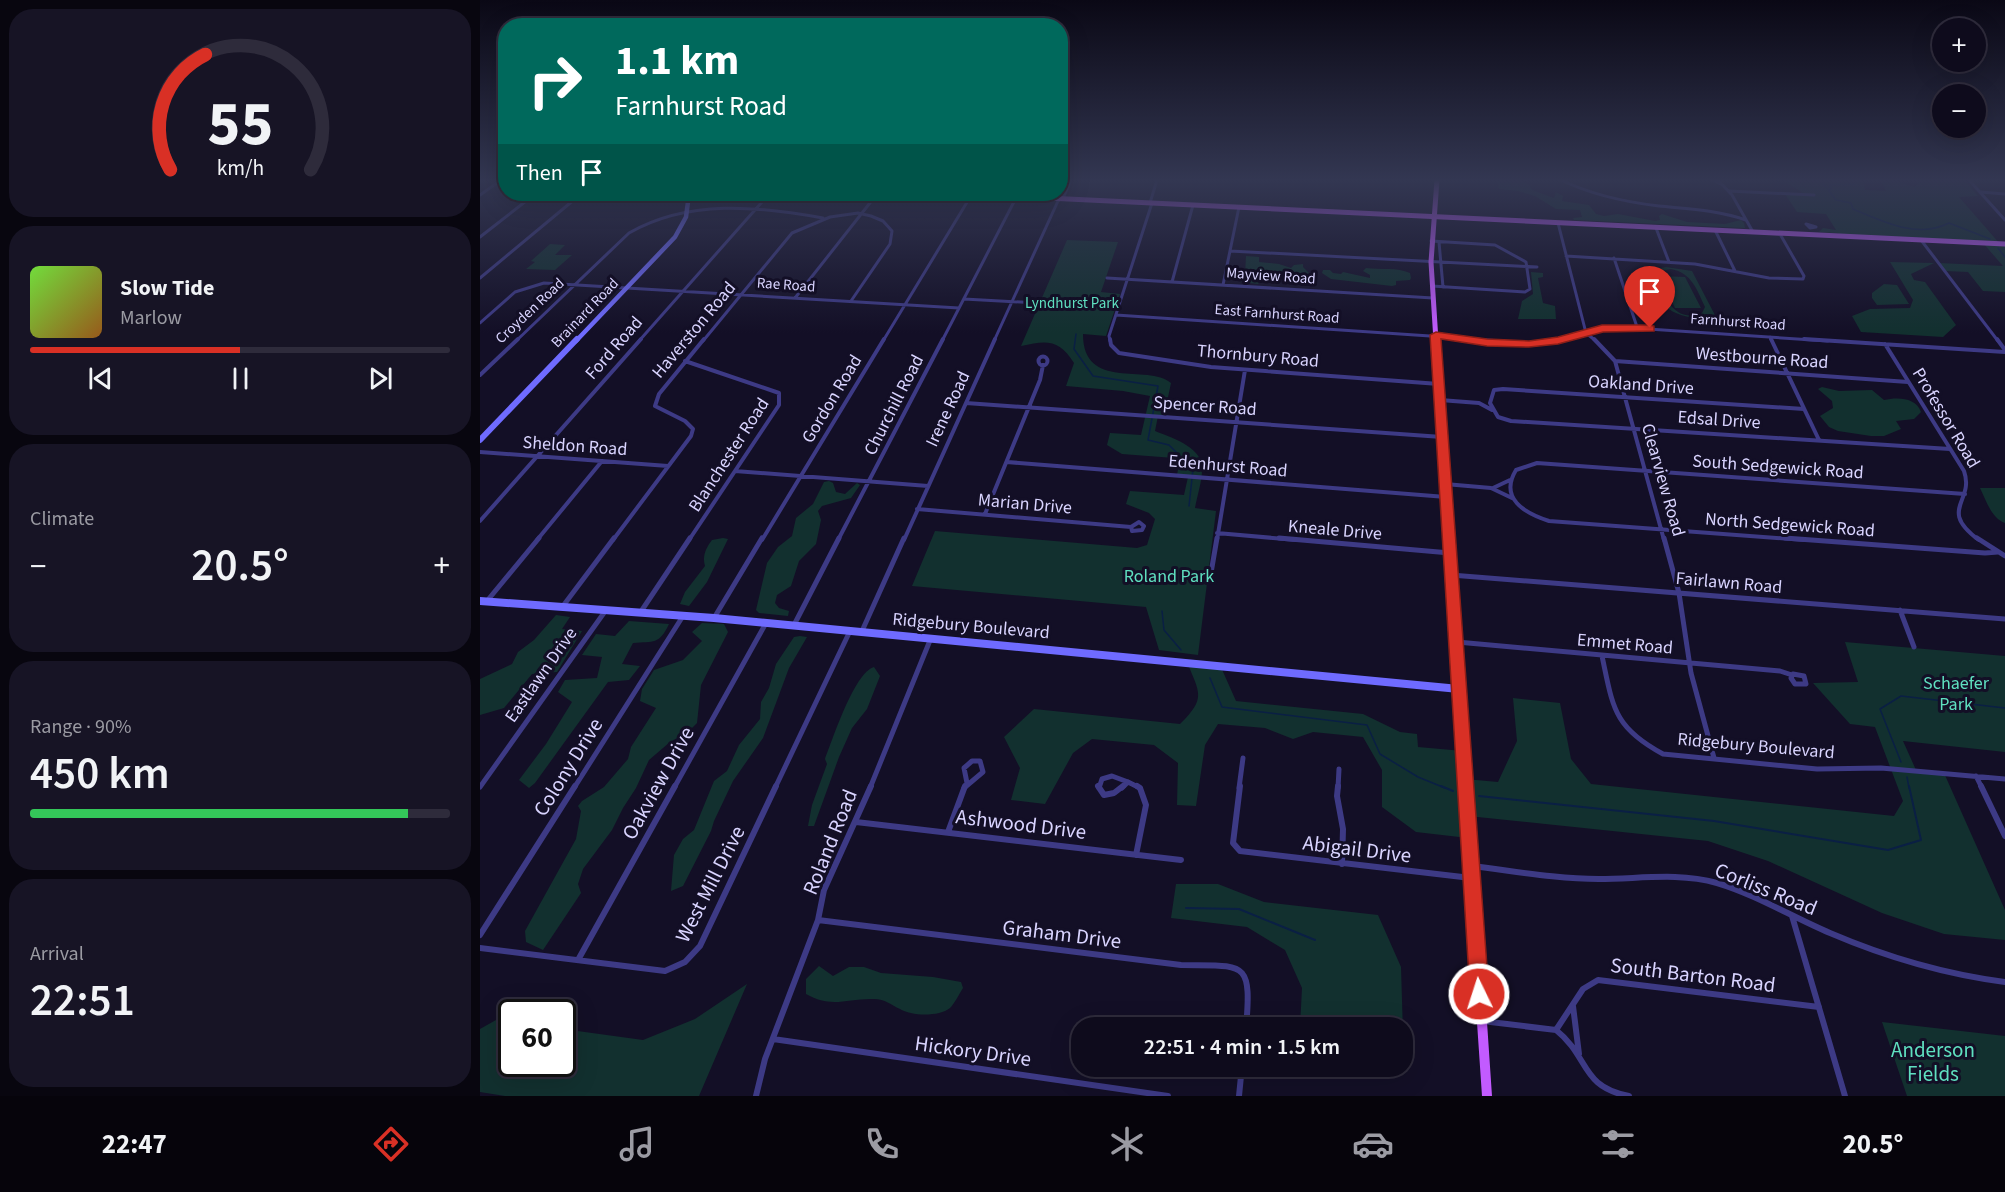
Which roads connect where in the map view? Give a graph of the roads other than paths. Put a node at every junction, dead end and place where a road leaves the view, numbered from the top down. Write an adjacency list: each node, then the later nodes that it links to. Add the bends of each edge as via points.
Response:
1 (536, 231): 34 (street)
2 (633, 231): 38 (street, Croyden Road)
3 (679, 231): 42 (street, Brainard Road)
4 (735, 231): 43 (street, Ford Road)
5 (796, 231): 44 (street, Haverston Road)
6 (846, 231): 45 (street)
7 (892, 231): 48 (street, via 892,238)
8 (949, 231): 51 (street, Gordon Road)
9 (999, 231): 46 (street, Churchill Road)
10 (1045, 231): 49 (street, Irene Road)
11 (1143, 231): 36 (street)
12 (1186, 231): 37 (street)
13 (1234, 231): 26 (street)
14 (1435, 231): 24 (main road)
15 (1560, 231): 27 (street)
16 (1657, 231): 30 (street)
17 (1716, 231): 33 (street)
18 (1737, 231): 20 (main road)
19 (1815, 231): 22 (street)
20 (1753, 232): 21 (main road)
21 (1780, 234): 22 (main road); 33 (street, via 1804,277 1769,278)
22 (1817, 236): 23 (main road)
23 (1921, 240): 25 (main road); 60 (street)
24 (1435, 242): 29 (main road); 31 (street, via 1495,245 1523,259)
25 (2005, 244)
26 (1230, 251): 29 (street); 39 (street)
27 (1566, 255): 28 (street); 56 (street)
28 (1614, 258): 30 (street); 55 (street)
29 (1435, 262): 31 (street); 40 (main road); 41 (street)
30 (1669, 262): 33 (street)
31 (1527, 267): 32 (street); 41 (street, via 1530,290 1525,292)
32 (1537, 267)
33 (1735, 271)
34 (480, 278)
35 (1107, 278): 36 (street, Mayview Road)
36 (1129, 279): 37 (street, Mayview Road); 53 (street)
37 (1172, 282): 39 (street, Mayview Road)
38 (575, 285): 42 (street, Rae Road); 54 (street, Rae Road, via 544,283 523,289); 66 (street, Croyden Road)
39 (1223, 285): 47 (street, Mayview Road)
40 (1432, 286): 41 (street); 47 (main road)
41 (1443, 286)
42 (626, 288): 43 (street, Rae Road); 80 (street, Brainard Road)
43 (683, 291): 44 (street, Rae Road); 84 (street, Ford Road)
44 (741, 294): 45 (street, Rae Road); 61 (street, Haverston Road)
45 (795, 297): 48 (street, Rae Road)
46 (964, 298): 49 (street); 52 (street, Churchill Road)
47 (1433, 298): 57 (main road)
48 (851, 301): 51 (street, Rae Road)
49 (1012, 302): 50 (street); 72 (street, Irene Road)
50 (1038, 303)
51 (905, 304): 52 (street, Rae Road); 90 (street, Gordon Road)
52 (959, 308): 93 (street, Churchill Road)
53 (1116, 315): 57 (street, East Farnhurst Road); 64 (street, Thornbury Road, via 1109,341 1119,353)
54 (480, 323)
55 (1636, 327): 56 (street, Farnhurst Road); 58 (street, Farnhurst Road)
56 (1586, 333): 57 (street, Farnhurst Road, via 1529,344); 62 (street, Clearview Road)
57 (1436, 335): 68 (main road)
58 (1770, 337): 59 (street, Farnhurst Road); 65 (street)
59 (1885, 344): 60 (street, Farnhurst Road); 67 (street, Professor Road)
60 (2005, 351)
61 (685, 361): 87 (street, Haverston Road, via 655,401 660,411 684,419 693,429); 88 (street, Blanchester Road, via 779,393 779,405)
62 (1615, 361): 65 (street, Westbourne Road); 69 (street, Clearview Road)
63 (1043, 365): 74 (street)
64 (1245, 370): 68 (street, Thornbury Road); 77 (street)
65 (1786, 373): 67 (street, Westbourne Road); 76 (street)
66 (480, 375)
67 (1908, 382): 82 (street, Professor Road)
68 (1439, 384): 71 (main road)
69 (1624, 397): 70 (street, Oakland Drive, via 1503,389 1494,390); 76 (street, Oakland Drive); 78 (street, Clearview Road)
70 (1490, 398): 73 (street, Oakland Drive); 75 (street)
71 (1440, 400): 73 (street); 79 (main road)
72 (966, 403): 74 (street, Spencer Road); 95 (street, Irene Road)
73 (1479, 403): 75 (street, Edsal Drive)
74 (1029, 406): 77 (street, Spencer Road); 86 (street)
75 (1492, 409): 78 (street, Edsal Drive, via 1498,417 1511,421)
76 (1804, 409): 81 (street)
77 (1236, 422): 79 (street, Spencer Road); 91 (street)
78 (1633, 428): 81 (street, Edsal Drive); 89 (street, Clearview Road)
79 (1442, 437): 94 (main road)
80 (480, 440)
81 (1819, 440): 82 (street, Edsal Drive)
82 (1950, 449): 97 (street, Professor Road, via 1968,480)
83 (480, 452): 84 (street, Sheldon Road)
84 (537, 456): 85 (street, Sheldon Road); 102 (street, Ford Road)
85 (602, 461): 87 (street, Sheldon Road); 112 (street)
86 (1007, 462): 91 (street, Edenhurst Road); 101 (street)
87 (668, 466): 113 (street, Haverston Road)
88 (735, 471): 90 (street); 116 (street, Blanchester Road)
89 (1645, 471): 92 (street, South Sedgewick Road, via 1537,463 1516,470); 97 (street, South Sedgewick Road); 104 (street, Clearview Road)
90 (801, 476): 93 (street); 118 (street, Gordon Road)
91 (1227, 479): 98 (street, Edenhurst Road); 105 (street)
92 (1510, 480): 96 (street, South Sedgewick Road); 99 (street)
93 (869, 482): 95 (street); 121 (street, Churchill Road)
94 (1445, 484): 96 (street); 98 (main road)
95 (928, 486): 100 (street, Irene Road)
96 (1491, 488): 99 (street, North Sedgewick Road)
97 (1965, 494): 106 (street, Professor Road, via 1957,513 1961,522)
98 (1446, 497): 107 (main road)
99 (1513, 500): 104 (street, North Sedgewick Road, via 1533,516 1549,521)
100 (917, 509): 101 (street, Marian Drive); 123 (street, Irene Road)
101 (985, 514): 103 (street, Marian Drive)
102 (480, 521)
103 (1131, 527)
104 (1661, 529): 106 (street, North Sedgewick Road); 111 (street, Clearview Road)
105 (1217, 533): 107 (street, Kneale Drive); 109 (street)
106 (1998, 552): 108 (street, Professor Road)
107 (1450, 553): 110 (main road)
108 (2005, 556)
109 (1211, 573)
110 (1451, 575): 111 (street, Fairlawn Road); 125 (main road)
111 (1679, 592): 115 (street, Fairlawn Road); 128 (street, Clearview Road)
112 (483, 601): 113 (street, Ridgebury Boulevard)
113 (564, 606): 114 (street, Ridgebury Boulevard)
114 (606, 610): 116 (street, Ridgebury Boulevard); 138 (street, Eastlawn Drive)
115 (1900, 610): 119 (street, Fairlawn Road); 126 (street)
116 (640, 613): 117 (street, Ridgebury Boulevard)
117 (683, 616): 118 (street, Ridgebury Boulevard); 149 (street, Colony Drive)
118 (714, 618): 120 (street, Ridgebury Boulevard)
119 (2005, 619)
120 (766, 623): 121 (street, Ridgebury Boulevard); 151 (street, Oakview Drive)
121 (794, 625): 122 (street, Ridgebury Boulevard)
122 (850, 631): 123 (street, Ridgebury Boulevard); 151 (street, West Mill Drive, via 694,955 678,967 664,971)
123 (862, 631): 124 (street, Ridgebury Boulevard)
124 (931, 638): 130 (street, Ridgebury Boulevard); 139 (street, Roland Road)
125 (1456, 642): 127 (street, Emmet Road); 130 (main road)
126 (1914, 647)
127 (1602, 656): 128 (street, Emmet Road); 132 (street, Ridgebury Boulevard, via 1616,715 1631,735 1663,753)
128 (1690, 663): 129 (street, Emmet Road); 132 (street, Clearview Road)
129 (1792, 675)
130 (1459, 689): 145 (main road)
131 (1243, 758): 144 (street, Abigail Drive, via 1233,843 1240,851)
132 (1714, 758): 134 (street, Ridgebury Boulevard, via 1817,769 1881,768)
133 (1339, 769): 144 (street)
134 (1976, 776): 135 (street, Ridgebury Boulevard); 141 (street)
135 (2005, 779)
136 (1128, 782): 136 (street, via 1109,795 1098,787 1102,779 1112,776); 142 (street, via 1140,788 1146,805)
137 (967, 783): 140 (street)
138 (480, 788)
139 (856, 822): 140 (street, Ashwood Drive); 148 (street, Roland Road, via 824,890)
140 (948, 832): 142 (street, Ashwood Drive)
141 (2005, 836)
142 (1136, 855): 143 (street, Ashwood Drive)
143 (1181, 860)
144 (1342, 864): 146 (street, Abigail Drive)
145 (1470, 866): 146 (main road); 147 (street, Corliss Road, via 1599,879 1685,877 1750,895)
146 (1471, 878): 156 (main road)
147 (1792, 916): 152 (street, Corliss Road, via 1917,964); 154 (street)
148 (818, 921): 155 (street, Graham Drive, via 1181,965 1238,966 1247,974 1250,987); 158 (street, Roland Road)
149 (480, 935)
150 (480, 948): 151 (street, West Mill Drive)
151 (578, 960)
152 (2005, 982)
153 (1573, 1003): 154 (street, South Barton Road, via 1588,983 1598,980); 157 (street, South Barton Road, via 1566,1021); 159 (street)
154 (1819, 1006): 166 (street)
155 (1247, 1017)
156 (1482, 1022): 157 (street); 164 (main road)
157 (1556, 1030): 159 (street)
158 (772, 1039): 161 (street, Roland Road); 162 (street, Hickory Drive)
159 (1580, 1059): 165 (street, via 1590,1078 1606,1089)
160 (1241, 1077): 163 (street)
161 (756, 1096)
162 (1168, 1096)
163 (1239, 1096)
164 (1487, 1096)
165 (1629, 1096)
166 (1845, 1096)

